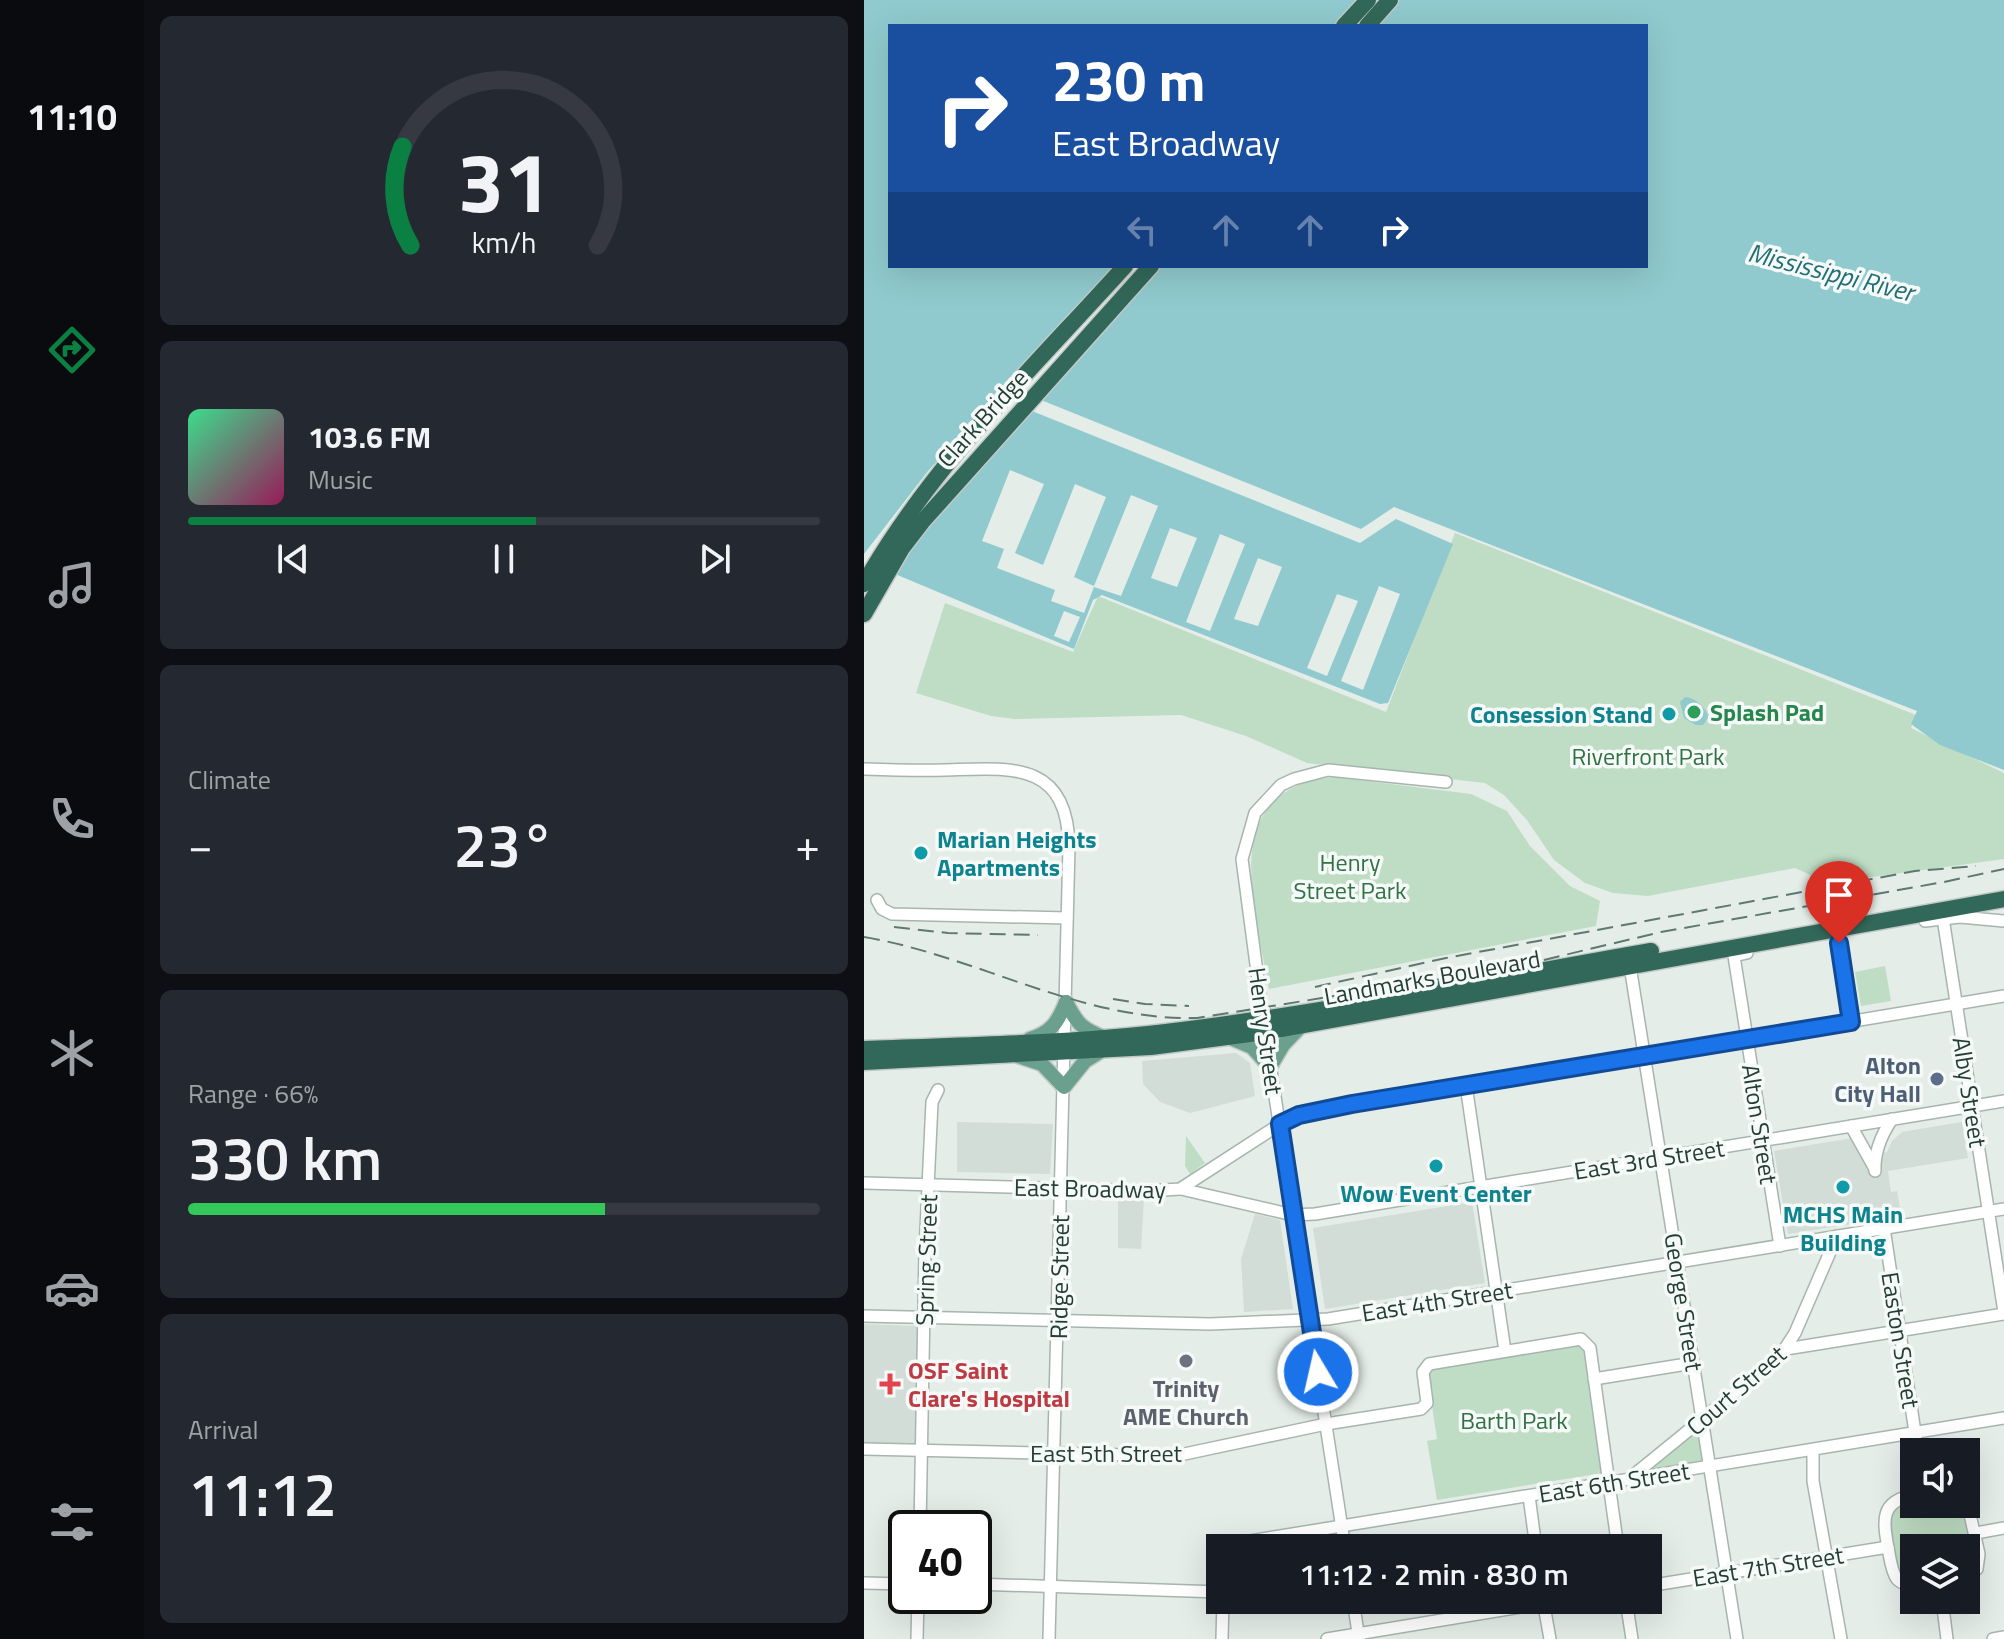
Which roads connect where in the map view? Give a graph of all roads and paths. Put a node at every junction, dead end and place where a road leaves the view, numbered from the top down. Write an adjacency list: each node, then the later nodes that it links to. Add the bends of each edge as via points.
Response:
1 (1368, 0): 3 (highway)
2 (1390, 0): 4 (highway)
3 (1346, 24)
4 (1369, 24)
5 (1123, 268): 7 (highway, Clark Bridge, via 935,476)
6 (1149, 268): 8 (highway, Clark Bridge, via 922,522)
7 (864, 584)
8 (864, 614)
9 (864, 769): 14 (street, Ridge Street, via 1000,767 1041,781 1056,796 1067,820)
10 (1446, 782): 23 (street, Henry Street, via 1328,770 1281,785 1263,803 1250,824 1242,859)
11 (2004, 888): 23 (highway, Landmarks Boulevard)
12 (2004, 899): 18 (highway, Landmarks Boulevard)
13 (877, 900): 14 (street, via 892,914)
14 (1067, 918): 20 (street, Ridge Street)
15 (1943, 918): 16 (street); 17 (street); 21 (street, Alby Street)
16 (2004, 921)
17 (1838, 936): 22 (street); 26 (street, Alton Street, via 1734,956)
18 (1630, 966): 24 (highway, Landmarks Boulevard); 31 (street, George Street)
19 (2004, 996): 21 (street, East Broadway)
20 (1066, 1002): 27 (main road, via 1084,1030); 28 (street, Ridge Street); 30 (main road, via 1059,1020)
21 (1956, 1004): 22 (street, East Broadway); 38 (street, Alby Street)
22 (1851, 1022): 26 (street, East Broadway)
23 (1264, 1025): 24 (highway, Landmarks Boulevard); 25 (highway, Landmarks Boulevard); 27 (highway, Landmarks Boulevard); 33 (street, Henry Street)
24 (1302, 1025): 33 (main road)
25 (1226, 1036): 27 (highway, Landmarks Boulevard, via 1151,1047); 33 (main road, via 1252,1047)
26 (1747, 1038): 31 (street, East Broadway); 42 (street, Alton Street)
27 (1105, 1044): 28 (highway, Landmarks Boulevard); 35 (main road)
28 (1065, 1046): 30 (highway, Landmarks Boulevard); 35 (street, Ridge Street)
29 (864, 1049): 30 (highway, Landmarks Boulevard)
30 (1018, 1049): 32 (highway, Landmarks Boulevard); 35 (main road)
31 (1645, 1055): 34 (street, East Broadway); 43 (street, George Street)
32 (864, 1062)
33 (1270, 1067): 40 (street, Henry Street)
34 (1466, 1085): 40 (street, East Broadway, via 1319,1110); 46 (street)
35 (1064, 1087): 47 (street, Ridge Street)
36 (938, 1090): 45 (street, Spring Street, via 932,1102)
37 (2004, 1101): 38 (street, East 3rd Street)
38 (1972, 1106): 39 (street, East 3rd Street); 50 (street, Alby Street)
39 (1892, 1119): 41 (street, East 3rd Street); 41 (street, via 1875,1171)
40 (1280, 1124): 48 (street, East Broadway); 51 (street, Henry Street)
41 (1851, 1126): 42 (street, East 3rd Street)
42 (1762, 1140): 43 (street, East 3rd Street); 54 (street, Alton Street)
43 (1661, 1157): 46 (street, East 3rd Street); 55 (street, George Street)
44 (864, 1183): 45 (street, East Broadway)
45 (929, 1184): 47 (street, East Broadway); 59 (street, Spring Street)
46 (1480, 1187): 51 (street, East 3rd Street); 56 (street)
47 (1061, 1188): 48 (street, East Broadway); 61 (street, Ridge Street)
48 (1180, 1189): 51 (street, East 3rd Street)
49 (2004, 1209): 50 (street, East 4th Street)
50 (1989, 1211): 52 (street, East 4th Street); 57 (street, Alby Street)
51 (1293, 1215): 60 (street, Henry Street)
52 (1884, 1228): 53 (street, East 4th Street); 62 (street, Easton Street)
53 (1837, 1236): 54 (street, East 4th Street); 63 (street, Court Street)
54 (1780, 1246): 55 (street, East 4th Street)
55 (1678, 1262): 56 (street, East 4th Street); 65 (street, George Street)
56 (1496, 1292): 60 (street, East 4th Street); 64 (street)
57 (2004, 1313): 62 (street)
58 (864, 1316): 59 (street, East 4th Street)
59 (924, 1317): 61 (street, East 4th Street); 73 (street, Spring Street)
60 (1310, 1320): 61 (street, East 4th Street); 69 (street, Henry Street)
61 (1058, 1321): 75 (street, Ridge Street)
62 (1900, 1331): 63 (street); 70 (street, Easton Street)
63 (1786, 1349): 68 (street, Court Street)
64 (1505, 1351): 66 (street, East 5th Street, via 1586,1341); 69 (street, East 5th Street, via 1426,1366 1423,1408)
65 (1693, 1363): 66 (street); 68 (street, George Street)
66 (1594, 1379): 78 (street)
67 (2004, 1418): 70 (street, East 6th Street)
68 (1702, 1420): 76 (street, George Street); 77 (street, Court Street)
69 (1326, 1424): 75 (street, East 5th Street, via 1175,1456); 83 (street, Henry Street)
70 (1915, 1432): 71 (street, Easton Street); 74 (street, East 6th Street)
71 (1916, 1438)
72 (864, 1449): 73 (street, East 5th Street)
73 (921, 1450): 75 (street, East 5th Street); 81 (street, Spring Street)
74 (1813, 1450): 76 (street, East 6th Street); 91 (street, via 1813,1481)
75 (1055, 1454): 98 (street, Ridge Street)
76 (1709, 1466): 77 (street, East 6th Street); 92 (street, George Street)
77 (1628, 1480): 78 (street, East 6th Street)
78 (1608, 1483): 79 (street, East 6th Street); 89 (street)
79 (1529, 1496): 83 (street, East 6th Street); 88 (street)
80 (1900, 1499): 90 (street, via 1885,1516)
81 (920, 1510)
82 (1972, 1518): 85 (street)
83 (1341, 1526): 86 (street, East 6th Street); 87 (street, Henry Street)
84 (2004, 1528): 85 (street)
85 (1976, 1533)
86 (1294, 1534)
87 (1342, 1534)
88 (1534, 1534)
89 (1616, 1534)
90 (1888, 1547): 91 (street, East 7th Street); 93 (street)
91 (1828, 1556): 92 (street, East 7th Street); 116 (street)
92 (1727, 1573): 96 (street, East 7th Street); 115 (street, George Street)
93 (1900, 1582)
94 (864, 1583): 95 (street)
95 (888, 1584)
96 (1662, 1584)
97 (992, 1585): 98 (street)
98 (1051, 1587): 99 (street); 110 (street, Ridge Street)
99 (1206, 1592)
100 (918, 1614): 109 (street)
101 (1223, 1614): 111 (street)
102 (1355, 1614): 107 (street)
103 (1478, 1614): 107 (street)
104 (1546, 1614): 113 (street)
105 (1628, 1614): 114 (street)
106 (1944, 1614): 117 (street)
107 (1358, 1636): 112 (street)
108 (2004, 1637): 118 (street)
109 (917, 1639)
110 (1049, 1639)
111 (1222, 1639)
112 (1327, 1639)
113 (1550, 1639)
114 (1632, 1639)
115 (1737, 1639)
116 (1841, 1639)
117 (1947, 1639)
118 (1993, 1639)

